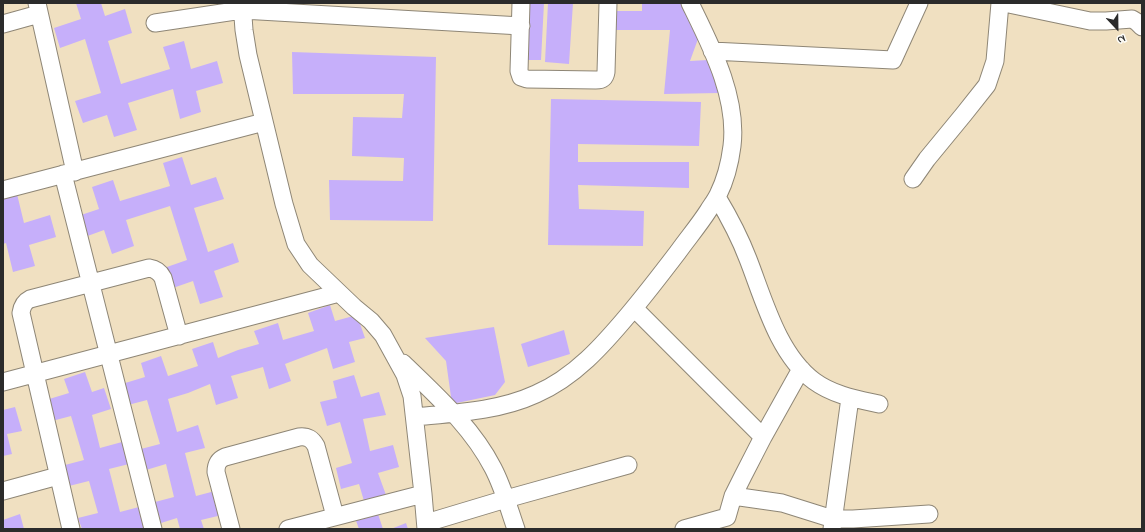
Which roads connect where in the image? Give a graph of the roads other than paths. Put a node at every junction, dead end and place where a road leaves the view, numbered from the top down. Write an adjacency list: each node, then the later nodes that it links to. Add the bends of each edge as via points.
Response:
1 (522, 3): 12 (street)
2 (608, 3): 12 (street, via 606,72 600,80 524,79 519,71)
3 (690, 3): 14 (street)
4 (919, 3): 14 (street, via 893,60)
5 (1000, 3): 17 (street, via 995,61 987,85)
6 (1004, 3): 13 (street, via 1090,21 1132,19)
7 (242, 6): 9 (street); 10 (street); 15 (street, via 248,55)
8 (38, 9): 11 (street); 16 (street)
9 (329, 9): 12 (street)
10 (155, 23)
11 (3, 24)
12 (521, 26)
13 (1142, 27)
14 (712, 51): 19 (street, via 725,82 732,121 732,146)
15 (264, 122): 16 (street); 21 (street, via 296,244 310,265)
16 (69, 173): 18 (street); 20 (street)
17 (913, 179)
18 (3, 190)
19 (717, 197): 22 (street); 26 (street, via 740,240 781,338)
20 (91, 283): 23 (street, via 150,268 158,270 163,278); 24 (street); 27 (street, via 30,299 23,304 21,313)
21 (339, 293): 23 (street); 25 (street, via 371,321)
22 (634, 308): 31 (street, via 598,349 559,382 536,394 502,406); 33 (street)
23 (179, 336): 24 (street)
24 (109, 354): 27 (street); 46 (street)
25 (394, 354): 31 (street); 32 (street, via 412,396)
26 (801, 369): 29 (street, via 814,381); 33 (street)
27 (36, 373): 28 (street); 35 (street)
28 (3, 382)
29 (850, 398): 30 (street); 43 (street)
30 (879, 404)
31 (454, 413): 32 (street); 39 (street, via 476,440 493,468)
32 (415, 417): 37 (street)
33 (763, 437): 38 (street)
34 (628, 465): 39 (street)
35 (58, 476): 36 (street); 45 (street)
36 (3, 491)
37 (423, 494): 41 (street); 44 (street)
38 (733, 496): 42 (street); 43 (street, via 782,503)
39 (506, 499): 44 (street); 49 (street)
40 (929, 514): 43 (street, via 852,519)
41 (335, 516): 47 (street, via 314,441 300,437 225,457 218,462 216,472); 48 (street)
42 (729, 523): 50 (street)
43 (833, 524)
44 (426, 526)
45 (71, 529)
46 (153, 529)
47 (231, 529)
48 (288, 529)
49 (516, 529)
50 (684, 529)

